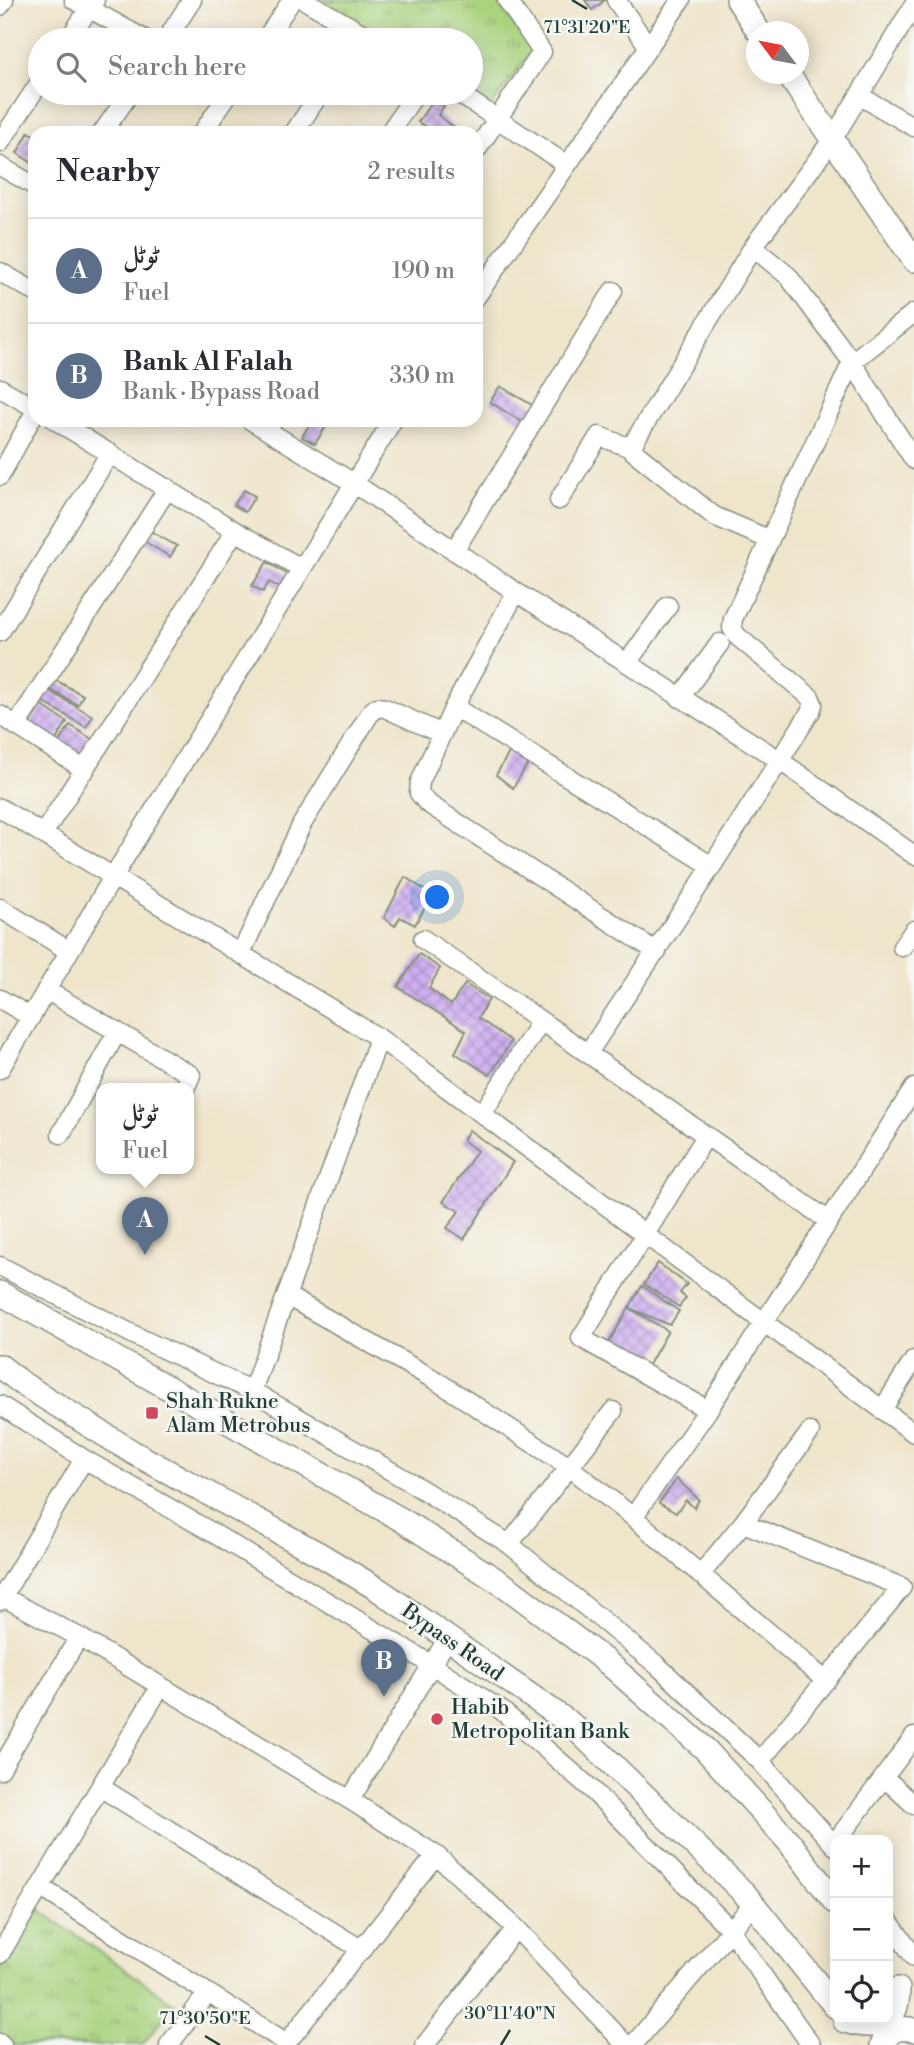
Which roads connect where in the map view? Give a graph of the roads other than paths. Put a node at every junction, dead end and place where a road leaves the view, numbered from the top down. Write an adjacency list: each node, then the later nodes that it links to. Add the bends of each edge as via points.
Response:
1 (4, 0): 11 (street)
2 (192, 0): 16 (street)
3 (292, 0): 17 (street)
4 (304, 0): 18 (street)
5 (507, 0): 28 (street, via 542,52)
6 (616, 0): 19 (street)
7 (681, 0): 19 (street)
8 (738, 0): 12 (main road)
9 (913, 2): 13 (street)
10 (86, 3): 14 (street); 15 (street)
11 (0, 6)
12 (752, 21)
13 (909, 26): 21 (street)
14 (74, 28)
15 (127, 28)
16 (174, 28)
17 (272, 28)
18 (348, 28)
19 (648, 46): 37 (street)
20 (795, 84): 34 (main road)
21 (860, 96): 33 (street); 34 (street)
22 (28, 100): 36 (street)
23 (122, 105): 29 (street)
24 (221, 105): 30 (street)
25 (312, 105): 31 (street)
26 (408, 105): 32 (street)
27 (476, 105): 28 (street)
28 (498, 119): 35 (street); 37 (street)
29 (107, 126)
30 (207, 126)
31 (298, 126)
32 (394, 126)
33 (914, 127)
34 (832, 140): 40 (street); 41 (main road)
35 (483, 141)
36 (0, 143)
37 (567, 165): 43 (street)
38 (0, 166): 39 (street)
39 (28, 182)
40 (752, 247): 47 (street, via 788,276); 54 (street)
41 (914, 260)
42 (0, 272): 44 (street)
43 (483, 287)
44 (28, 288)
45 (613, 291): 63 (street)
46 (914, 313): 47 (street)
47 (852, 362): 56 (street); 62 (street)
48 (0, 388): 49 (street)
49 (28, 406)
50 (28, 423): 57 (street)
51 (67, 427): 55 (street)
52 (261, 427): 58 (street)
53 (389, 427): 58 (street)
54 (628, 447): 60 (street, via 599,436); 62 (street, via 714,516)
55 (110, 453): 59 (street); 67 (street)
56 (914, 460)
57 (0, 476)
58 (355, 484): 63 (street); 64 (street)
59 (168, 488): 61 (street); 73 (street)
60 (559, 500)
61 (235, 531): 64 (street); 76 (street)
62 (768, 539): 75 (street, via 732,628 813,704)
63 (454, 551): 65 (street)
64 (301, 568): 81 (street)
65 (516, 592): 69 (street); 71 (street)
66 (667, 606): 69 (street)
67 (0, 632)
68 (720, 643): 70 (street)
69 (627, 663): 70 (street)
70 (680, 698): 75 (street)
71 (454, 707): 74 (street); 80 (street)
72 (0, 715): 73 (street)
73 (16, 726): 76 (street)
74 (442, 734): 87 (street, via 420,782 419,793 427,803); 88 (street, via 385,708 371,712 302,824)
75 (779, 760): 79 (street); 80 (street)
76 (85, 770): 78 (street)
77 (0, 808): 78 (street)
78 (43, 834): 81 (street)
79 (914, 855)
80 (712, 866): 87 (street)
81 (113, 877): 86 (street); 88 (street)
82 (0, 908): 86 (street)
83 (914, 930): 85 (street)
84 (423, 939): 92 (street)
85 (902, 947)
86 (69, 951): 89 (street)
87 (657, 952): 95 (street)
88 (241, 953): 94 (street)
89 (47, 990): 91 (street); 93 (street)
90 (0, 999): 91 (street)
91 (31, 1017): 96 (street)
92 (541, 1021): 95 (street); 99 (street)
93 (117, 1032): 97 (street, via 191,1076); 100 (street)
94 (379, 1038): 99 (street); 106 (street)
95 (588, 1053): 101 (street)
96 (0, 1069)
97 (188, 1083)
98 (912, 1097): 102 (street)
99 (482, 1114): 103 (street)
100 (61, 1134)
101 (706, 1136): 102 (street); 103 (street)
102 (829, 1221): 107 (street)
103 (645, 1233): 107 (street); 112 (street, via 581,1338)
104 (0, 1266): 110 (street)
105 (0, 1293): 140 (main road, via 402,1520 508,1587 608,1663 705,1749 790,1843)
106 (287, 1296): 110 (street); 118 (street, via 435,1380)
107 (764, 1322): 112 (street); 113 (street)
108 (914, 1360): 113 (street)
109 (0, 1366): 125 (main road, Bypass Road, via 77,1419 331,1561)
110 (252, 1391): 121 (street)
111 (2, 1410): 117 (street)
112 (708, 1410): 119 (street)
113 (882, 1410): 116 (street)
114 (613, 1411): 118 (street)
115 (810, 1432): 120 (street)
116 (914, 1433)
117 (84, 1459): 123 (street); 126 (street)
118 (568, 1466): 119 (street); 121 (street)
119 (633, 1517): 122 (street)
120 (743, 1523): 122 (street); 127 (street, via 902,1587)
121 (509, 1544): 130 (street, via 658,1666)
122 (700, 1575): 127 (street)
123 (1, 1599): 124 (street)
124 (79, 1637): 128 (street); 131 (street)
125 (448, 1638): 126 (street); 141 (main road, Bypass Road, via 571,1724)
126 (432, 1665): 134 (street); 144 (street, via 537,1739)
127 (826, 1681): 130 (street)
128 (160, 1687): 133 (street); 134 (street)
129 (914, 1737): 132 (street)
130 (760, 1761): 137 (street)
131 (0, 1770)
132 (884, 1777): 135 (street); 136 (street)
133 (100, 1787): 139 (street); 145 (street)
134 (350, 1800): 138 (street)
135 (914, 1805)
136 (841, 1835)
137 (830, 1838)
138 (436, 1856): 143 (street); 145 (street)
139 (40, 1887): 146 (street); 149 (street)
140 (832, 1898)
141 (753, 1904): 144 (street); 150 (main road, Bypass Road)
142 (893, 1927): 147 (street)
143 (516, 1928): 157 (street); 158 (street)
144 (730, 1929): 159 (street); 160 (street)
145 (362, 1950): 155 (street)
146 (0, 1954)
147 (914, 1957)
148 (893, 1981): 151 (main road); 152 (main road)
149 (207, 1994): 155 (street); 156 (street)
150 (830, 2001)
151 (893, 2014)
152 (914, 2014)
153 (847, 2024): 161 (main road, Bypass Road)
154 (914, 2030): 162 (main road, via 894,2030)
155 (286, 2044)
156 (169, 2045)
157 (425, 2045)
158 (626, 2045)
159 (633, 2045)
160 (811, 2045)
161 (860, 2045)
162 (882, 2045)

